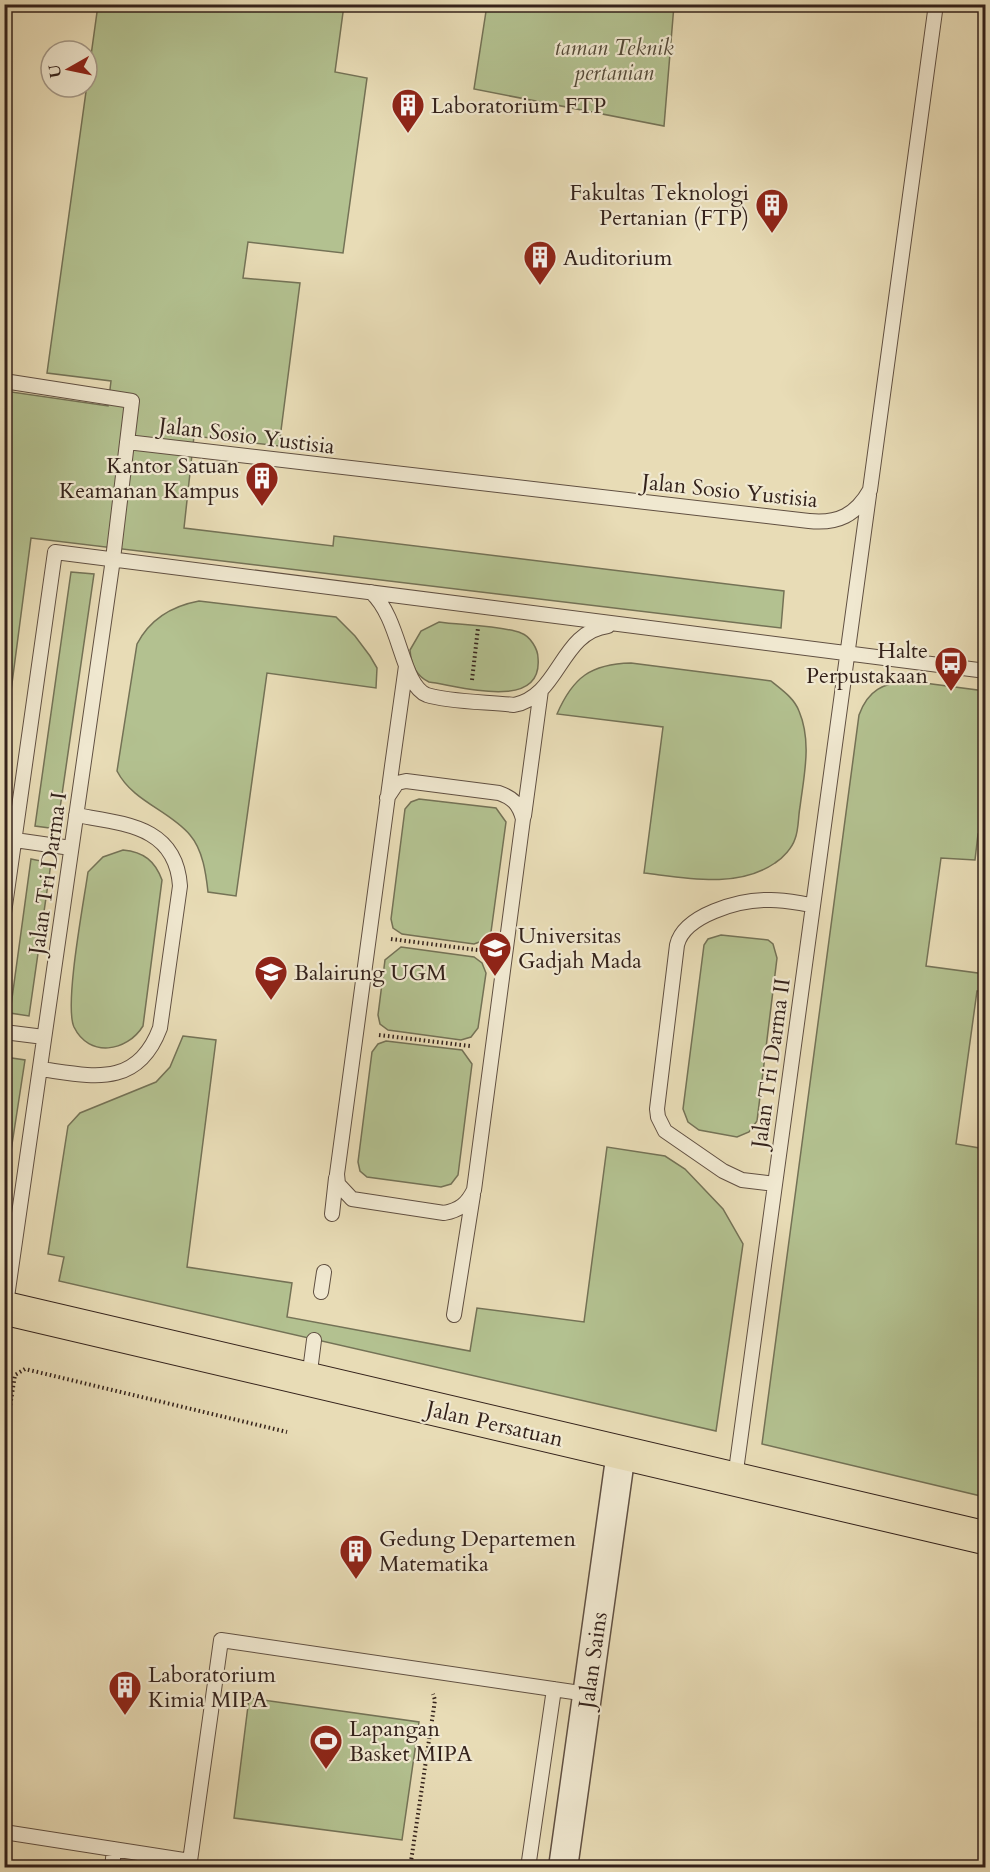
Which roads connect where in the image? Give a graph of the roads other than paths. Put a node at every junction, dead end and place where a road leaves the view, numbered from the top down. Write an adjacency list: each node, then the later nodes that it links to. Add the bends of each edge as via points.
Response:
1 (936, 4): 4 (lane)
2 (4, 381): 3 (lane, Jalan Sosio Yustisia, via 132,401)
3 (127, 442): 4 (lane, Jalan Sosio Yustisia, via 823,522 849,515); 5 (lane, Jalan Tri Darma I)
4 (870, 489): 8 (lane, Jalan Tri Darma II)
5 (113, 559): 6 (lane); 13 (lane, Jalan Tri Darma I); 15 (lane, via 55,552)
6 (371, 592): 7 (lane); 9 (lane, via 390,616)
7 (622, 624): 8 (lane); 11 (lane, via 602,627 579,638)
8 (848, 653): 10 (lane); 17 (lane, Jalan Tri Darma II)
9 (406, 666): 11 (lane, via 419,690 428,695 514,705 526,703); 12 (lane)
10 (986, 671)
11 (541, 690): 14 (lane)
12 (387, 798): 14 (lane, via 397,783 406,781 500,793 511,797); 22 (lane)
13 (76, 815): 16 (lane, Jalan Tri Darma I); 21 (lane, via 149,832 173,855 179,869 180,886 160,1028 153,1047 142,1059 114,1075 98,1077)
14 (524, 819): 24 (lane)
15 (15, 840): 16 (lane); 18 (lane)
16 (71, 848): 20 (lane, Jalan Tri Darma I)
17 (813, 905): 23 (lane, Jalan Tri Darma II); 23 (lane, via 770,899 751,901 696,918 683,930 677,945 657,1109 660,1124 732,1176)
18 (4, 913)
19 (4, 1032): 20 (lane)
20 (44, 1037): 21 (lane, Jalan Tri Darma I)
21 (40, 1069): 28 (lane, Jalan Tri Darma I)
22 (337, 1174): 24 (lane, via 338,1184 352,1199 444,1213 468,1202); 25 (lane)
23 (775, 1184): 33 (lane, Jalan Tri Darma II)
24 (474, 1190): 29 (lane)
25 (332, 1214)
26 (324, 1272): 27 (lane)
27 (321, 1292)
28 (5, 1311): 31 (main road, Jalan Persatuan)
29 (454, 1315)
30 (314, 1340): 31 (lane)
31 (309, 1380): 32 (main road, Jalan Persatuan)
32 (621, 1452): 33 (main road, Jalan Persatuan); 36 (street, Jalan Sains)
33 (735, 1478): 34 (main road, Jalan Persatuan)
34 (986, 1538)
35 (554, 1689): 36 (lane); 38 (lane, via 221,1640 190,1861); 40 (lane)
36 (587, 1694): 41 (street, Jalan Sains)
37 (4, 1832): 38 (lane)
38 (114, 1849): 39 (lane)
39 (112, 1868)
40 (528, 1868)
41 (563, 1868)

